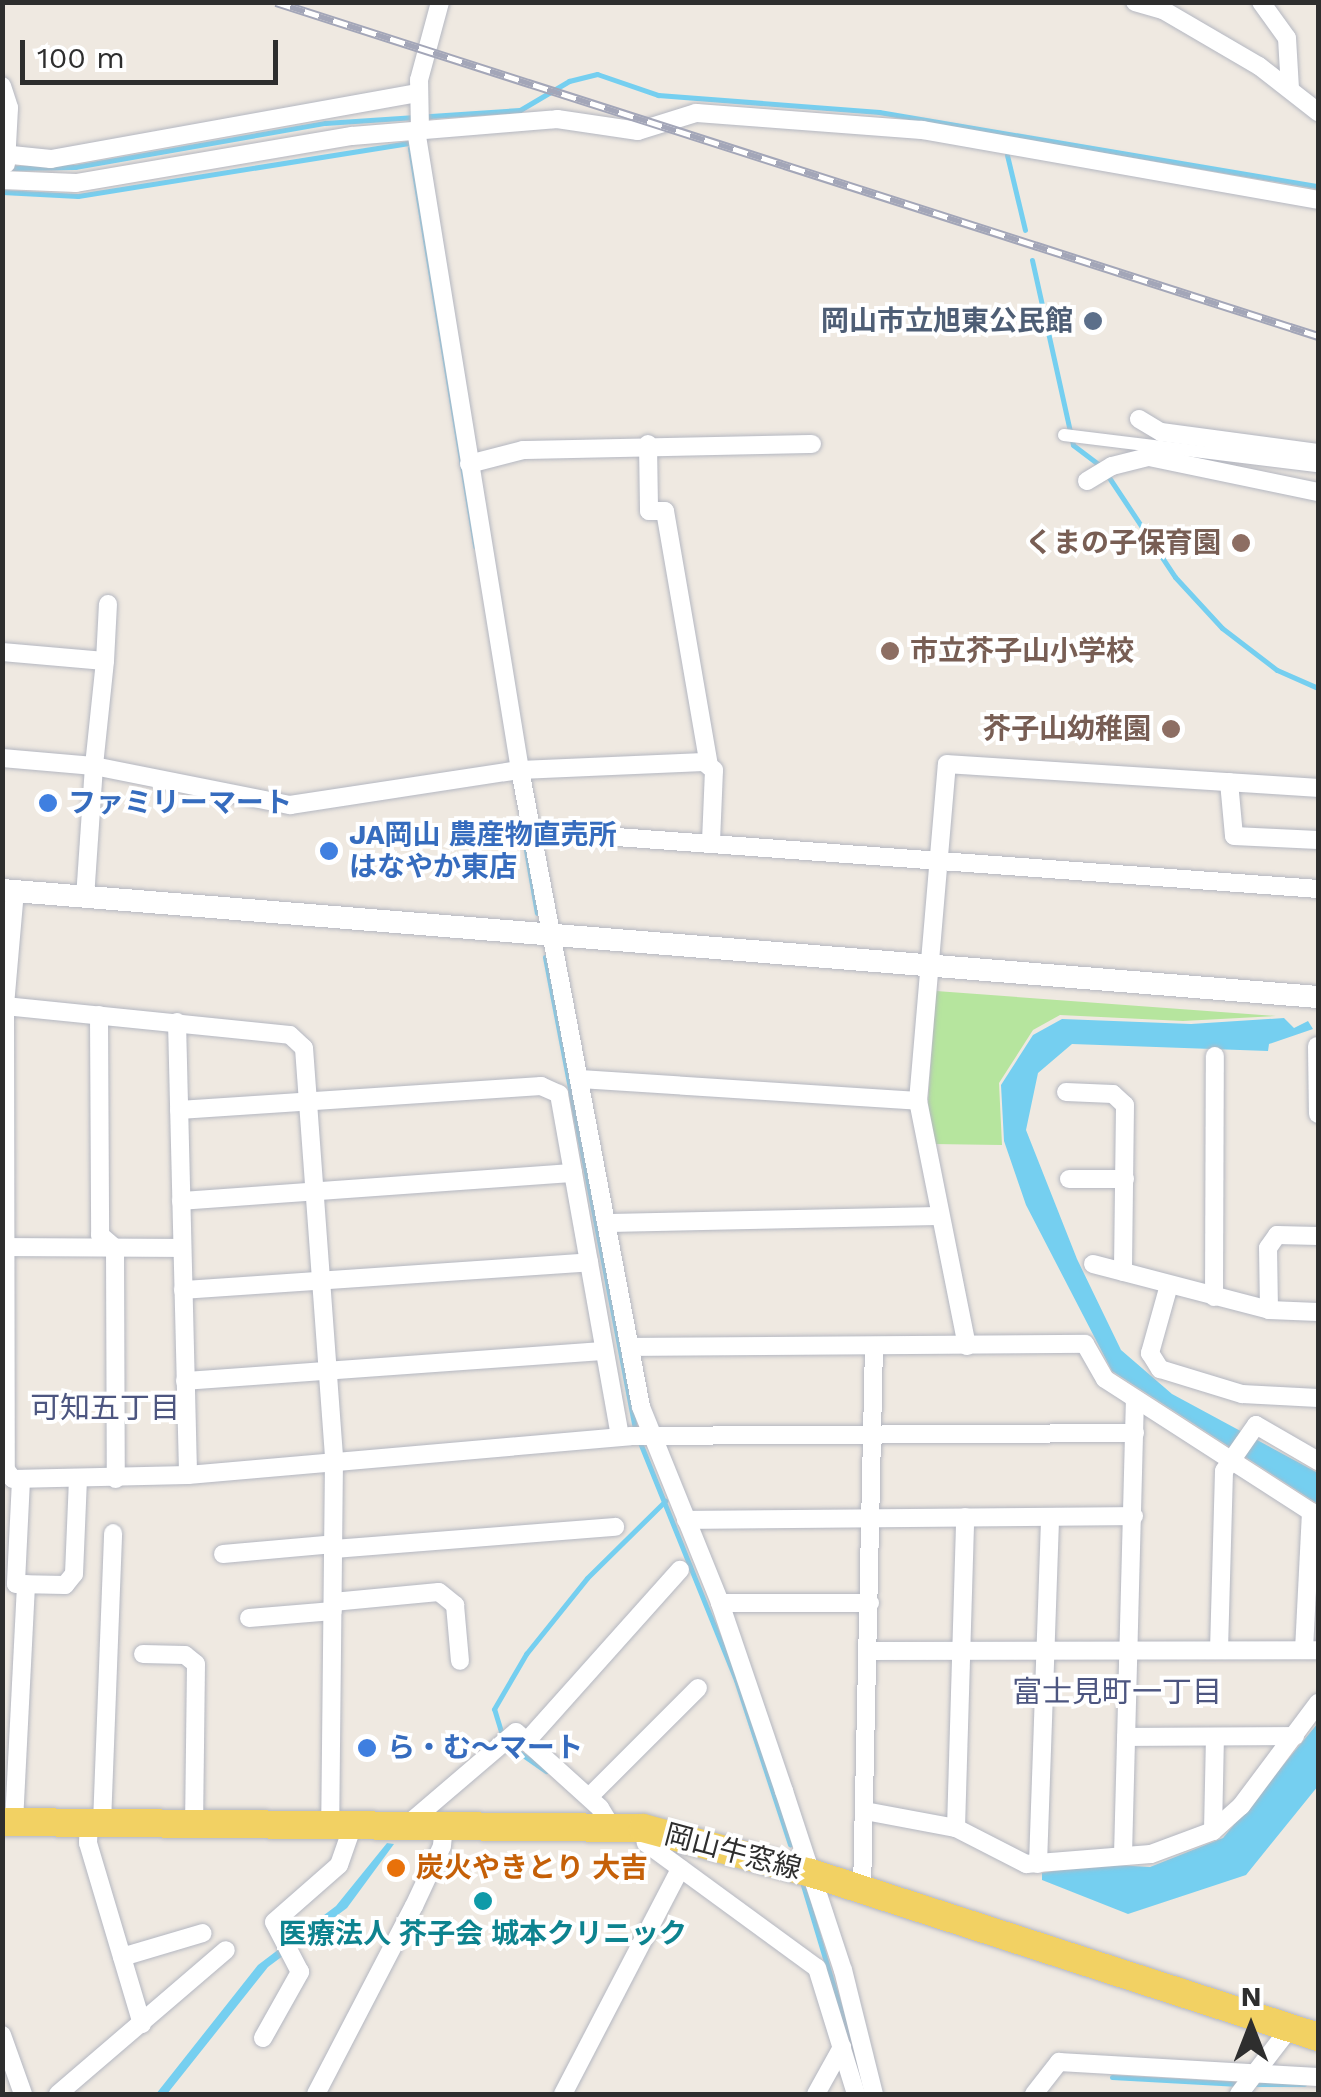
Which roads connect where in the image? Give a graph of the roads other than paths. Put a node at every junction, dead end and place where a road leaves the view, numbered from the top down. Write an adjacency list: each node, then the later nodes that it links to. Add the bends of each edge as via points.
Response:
1 (440, 2): 7 (street)
2 (1135, 2): 5 (street, via 1163,10)
3 (1260, 2): 5 (street, via 1286,38)
4 (2, 86): 8 (street, via 9,108)
5 (1290, 88): 6 (street)
6 (1318, 112)
7 (419, 118): 8 (street, via 51,159); 8 (street, via 76,183); 9 (street, via 557,119 638,131 696,114 846,123); 15 (street)
8 (4, 173)
9 (1318, 200)
10 (1139, 419): 14 (street, via 1160,432)
11 (1071, 436): 16 (street)
12 (648, 444): 13 (street); 15 (street, via 523,450); 24 (street, via 648,512 665,512)
13 (812, 444)
14 (1318, 453)
15 (469, 464): 25 (street)
16 (1318, 466)
17 (1099, 474): 18 (street, via 1148,457)
18 (1318, 492)
19 (108, 604): 21 (street)
20 (2, 652): 21 (street)
21 (105, 661): 23 (street)
22 (2, 758): 23 (street)
23 (94, 766): 25 (street, via 290,805); 34 (street)
24 (709, 766): 25 (street); 30 (street)
25 (514, 770): 28 (street)
26 (1229, 782): 27 (street); 29 (street, via 1234,836); 31 (street, via 947,764)
27 (1318, 788)
28 (536, 831): 30 (street); 35 (street)
29 (1318, 840)
30 (712, 842): 31 (street)
31 (938, 862): 32 (street); 36 (street)
32 (1318, 888)
33 (9, 891): 34 (street); 38 (street)
34 (85, 898): 35 (street)
35 (554, 935): 36 (street); 43 (street)
36 (929, 967): 37 (street); 45 (street)
37 (1318, 997)
38 (6, 1006): 39 (street); 57 (street)
39 (99, 1014): 40 (street); 58 (street, via 100,1235)
40 (178, 1022): 46 (street, via 290,1035 304,1048); 47 (street)
41 (1317, 1046): 48 (street)
42 (1216, 1056): 66 (street)
43 (580, 1079): 45 (street); 55 (street)
44 (1066, 1092): 51 (street, via 1114,1094 1125,1105)
45 (918, 1101): 54 (street)
46 (308, 1102): 47 (street); 49 (street, via 541,1086 560,1094); 52 (street)
47 (179, 1110): 53 (street)
48 (1318, 1114)
49 (573, 1174): 52 (street); 60 (street)
50 (1069, 1178): 51 (street)
51 (1125, 1179): 62 (street)
52 (314, 1192): 53 (street); 63 (street)
53 (181, 1201): 59 (street)
54 (940, 1216): 55 (street); 70 (street)
55 (606, 1223): 71 (street)
56 (1318, 1236): 67 (street, via 1278,1235 1268,1248)
57 (6, 1247): 58 (street); 88 (street, via 6,1470)
58 (115, 1248): 59 (street); 87 (street)
59 (182, 1248): 65 (street)
60 (589, 1262): 63 (street); 72 (street)
61 (1093, 1264): 62 (street)
62 (1122, 1272): 64 (street)
63 (320, 1282): 65 (street); 73 (street)
64 (1168, 1286): 66 (street); 75 (street, via 1152,1363)
65 (183, 1290): 74 (street)
66 (1214, 1296): 67 (street)
67 (1270, 1310): 68 (street)
68 (1318, 1312)
69 (874, 1346): 70 (street); 71 (street); 79 (street)
70 (966, 1346): 77 (street, via 1085,1344 1105,1379)
71 (630, 1347): 81 (street)
72 (604, 1351): 73 (street); 81 (street)
73 (327, 1370): 74 (street); 83 (street)
74 (186, 1381): 85 (street)
75 (1258, 1395): 76 (street); 78 (street)
76 (1318, 1398)
77 (1134, 1400): 80 (street); 82 (street)
78 (1251, 1427): 82 (street); 84 (street)
79 (873, 1432): 80 (street); 81 (street); 91 (street)
80 (1134, 1433): 90 (street)
81 (636, 1436): 83 (street); 94 (street)
82 (1230, 1455): 89 (street); 105 (street)
83 (334, 1460): 85 (street); 97 (street)
84 (1318, 1461)
85 (188, 1474): 87 (street)
86 (78, 1479): 87 (street); 88 (street); 100 (street, via 74,1574 65,1585)
87 (116, 1479)
88 (22, 1480): 100 (street, via 16,1584)
89 (1315, 1515): 106 (street)
90 (1134, 1516): 93 (street); 110 (street)
91 (872, 1517): 92 (street); 94 (street); 101 (street)
92 (966, 1517): 93 (street); 108 (street)
93 (1050, 1517): 109 (street)
94 (686, 1520): 102 (street)
95 (615, 1527): 97 (street)
96 (113, 1533): 122 (street)
97 (334, 1547): 98 (street); 103 (street)
98 (223, 1554)
99 (680, 1570): 118 (street)
100 (26, 1584): 121 (street)
101 (870, 1602): 102 (street); 107 (street)
102 (720, 1603): 134 (street)
103 (334, 1606): 104 (street); 112 (street, via 439,1592 455,1604); 124 (street)
104 (249, 1618)
105 (1219, 1650): 106 (street); 110 (street)
106 (1311, 1650)
107 (869, 1651): 108 (street); 120 (street)
108 (960, 1651): 109 (street); 129 (street)
109 (1045, 1651): 110 (street); 132 (street)
110 (1129, 1651): 116 (street)
111 (143, 1654): 123 (street, via 185,1655 196,1664)
112 (460, 1661)
113 (698, 1688): 119 (street)
114 (1318, 1703): 115 (street)
115 (1294, 1736): 117 (street); 130 (street, via 1241,1806)
116 (1126, 1737): 117 (street); 131 (street)
117 (1216, 1739): 130 (street)
118 (526, 1742): 119 (street); 125 (street, via 516,1732 503,1741)
119 (589, 1797): 127 (street)
120 (865, 1811): 129 (street); 135 (street)
121 (8, 1822): 122 (main road, 岡山牛窓線)
122 (95, 1823): 123 (main road, 岡山牛窓線); 138 (street)
123 (194, 1825): 124 (main road, 岡山牛窓線)
124 (341, 1825): 125 (main road, 岡山牛窓線); 144 (street, via 339,1865 274,1922 300,1972)
125 (407, 1825): 126 (main road, 岡山牛窓線)
126 (444, 1825): 127 (main road, 岡山牛窓線); 150 (street, via 414,1906)
127 (610, 1826): 128 (main road, 岡山牛窓線)
128 (643, 1828): 133 (street, via 646,1843); 134 (main road, 岡山牛窓線)
129 (956, 1828): 132 (street, via 1018,1862)
130 (1213, 1831): 131 (street, via 1151,1854)
131 (1123, 1855): 132 (street)
132 (1038, 1864)
133 (678, 1874): 139 (street); 151 (street)
134 (811, 1874): 135 (main road, 岡山牛窓線); 139 (street)
135 (862, 1890): 141 (main road, 岡山牛窓線)
136 (204, 1932): 138 (street)
137 (226, 1950): 140 (street)
138 (122, 1957): 140 (street)
139 (834, 1979): 145 (street); 154 (street)
140 (142, 2024): 148 (street)
141 (1290, 2028): 143 (main road, 岡山牛窓線); 146 (street)
142 (2, 2035): 149 (street)
143 (1318, 2037)
144 (262, 2038)
145 (842, 2046): 152 (street); 153 (street)
146 (1252, 2078): 147 (street); 155 (street, via 1059,2062); 156 (street)
147 (1318, 2078)
148 (72, 2090)
149 (23, 2094)
150 (316, 2094)
151 (563, 2094)
152 (816, 2094)
153 (856, 2094)
154 (874, 2094)
155 (1034, 2094)
156 (1239, 2094)

